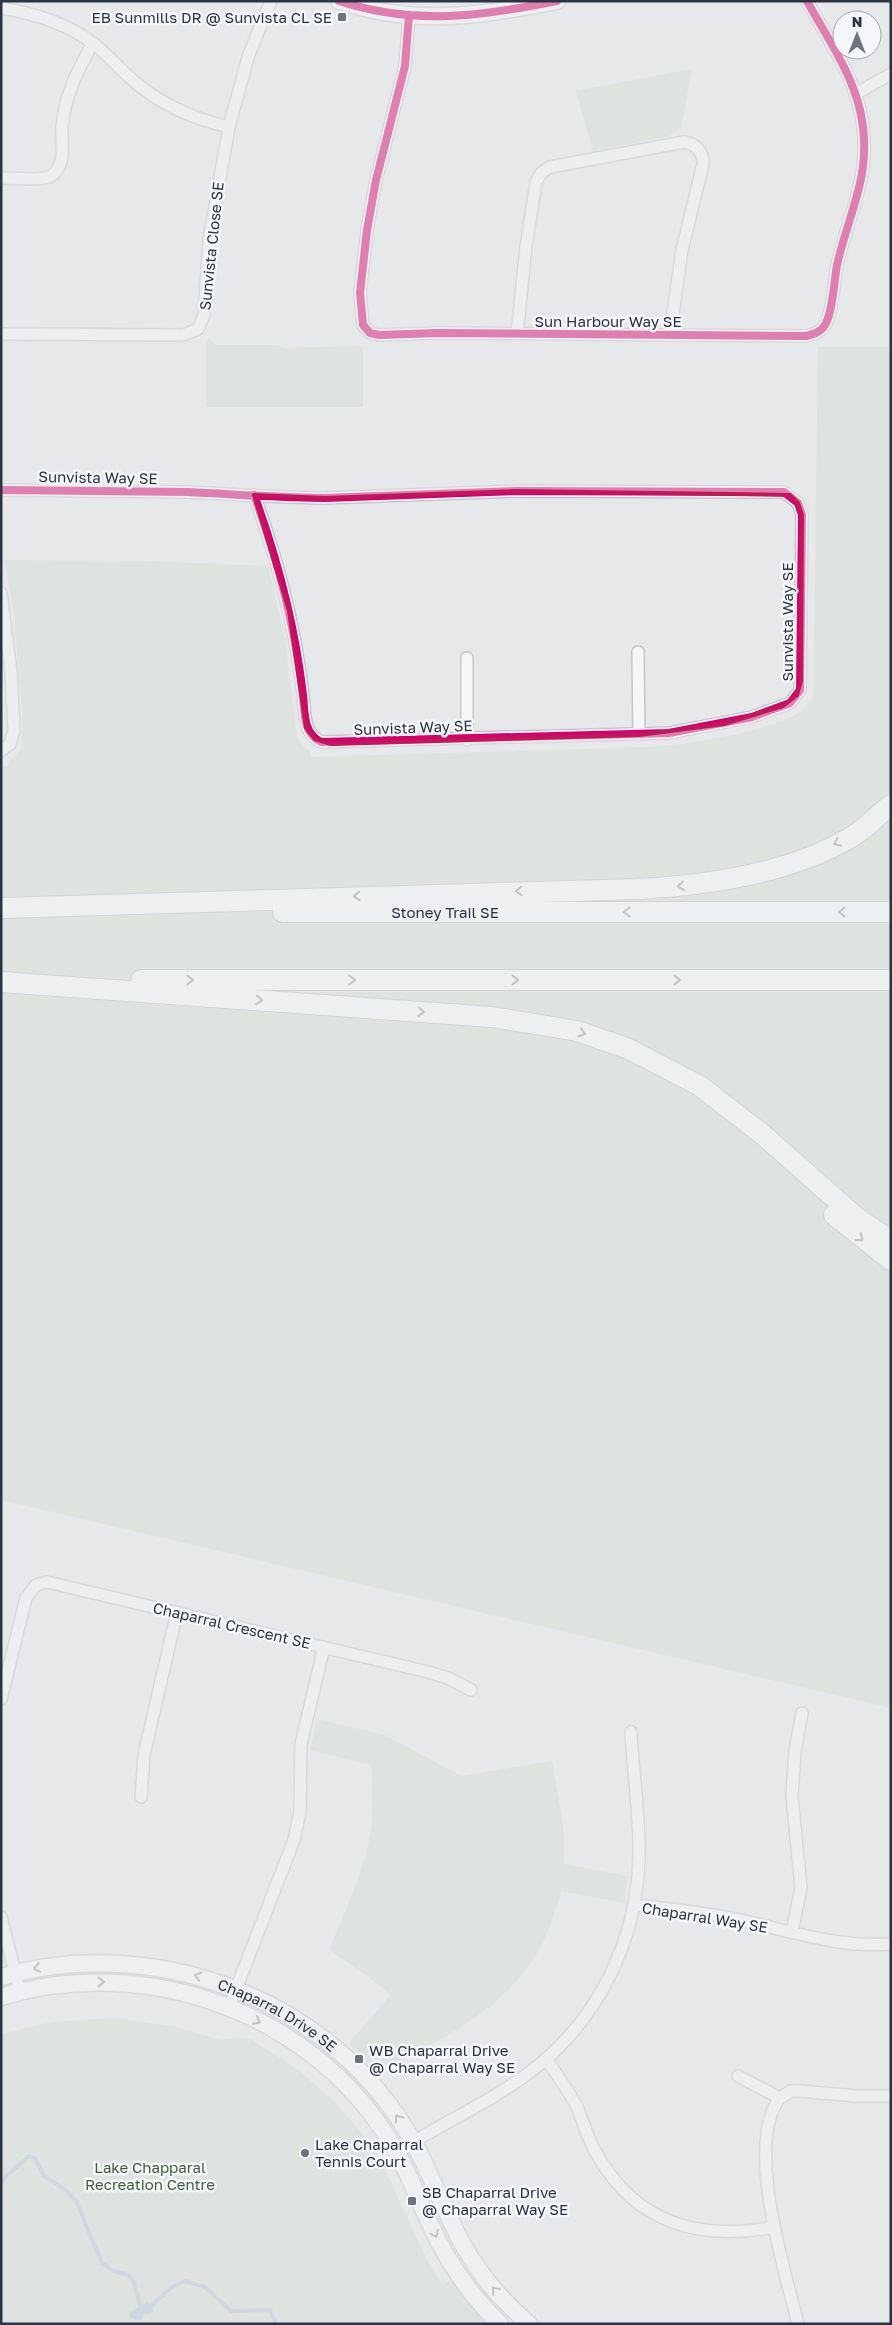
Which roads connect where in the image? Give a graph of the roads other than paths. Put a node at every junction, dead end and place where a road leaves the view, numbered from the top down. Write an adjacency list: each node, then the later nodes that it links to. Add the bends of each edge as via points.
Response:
1 (271, 1): 10 (street, Sunvista Close SE, via 249,54)
2 (339, 1): 6 (street)
3 (557, 1): 6 (street, via 483,15)
4 (807, 1): 9 (street, Sun Harbour Way SE)
5 (1, 8): 7 (street, via 45,19)
6 (409, 16): 13 (street, Sun Harbour Way SE, via 405,66 366,230 360,293 363,325 370,333 379,335)
7 (93, 43): 10 (street, via 155,97 189,116); 11 (street, via 71,85 62,124 62,160 56,172 46,178)
8 (891, 74): 9 (street)
9 (855, 94): 14 (street, Sun Harbour Way SE, via 864,140 863,177 838,264 828,317 822,329 806,336)
10 (229, 127): 12 (street, Sunvista Close SE, via 209,240 204,315 198,329 183,335)
11 (1, 178)
12 (1, 334)
13 (517, 334): 14 (street, Sun Harbour Way SE); 14 (street, via 526,247 536,182 541,173 550,167 684,142 698,148 703,164 682,250)
14 (670, 334)
15 (1, 490): 16 (street, Sunvista Way SE)
16 (254, 495): 20 (street, Sunvista Way SE, via 325,498 517,491 778,492 790,495 798,503 802,515 801,681 797,695 790,703 724,724); 21 (street, Sunvista Way SE, via 289,612 306,728 310,734 326,744)
17 (1, 593): 22 (street, via 11,672 14,731 10,744)
18 (638, 652): 20 (street)
19 (466, 658): 21 (street)
20 (639, 735): 21 (street, Sunvista Way SE)
21 (467, 740)
22 (1, 751)
23 (891, 805): 25 (highway)
24 (891, 812): 25 (highway)
25 (859, 832): 26 (highway, one-way to 26, via 816,853 771,869 730,879 676,886)
26 (1, 908)
27 (1, 912): 28 (highway, Stoney Trail SE, one-way to 27)
28 (891, 912)
29 (891, 980): 30 (highway, one-way to 29)
30 (1, 981): 31 (highway, one-way to 31, via 492,1016 534,1022 577,1031 629,1049 682,1075)
31 (712, 1095): 32 (highway, via 756,1129 856,1217); 33 (highway, one-way to 33, via 839,1220)
32 (891, 1241)
33 (891, 1260)
34 (177, 1612): 35 (street, Chaparral Crescent SE); 37 (street, Chaparral Crescent SE, via 53,1583 36,1585 26,1598); 40 (street, via 144,1755)
35 (324, 1647): 36 (street, via 438,1674); 46 (street, Chaparral Crescent SE, via 301,1744 296,1835)
36 (471, 1690)
37 (1, 1699)
38 (802, 1713): 43 (street, via 792,1796 801,1888)
39 (631, 1732): 41 (street, via 639,1842)
40 (141, 1797)
41 (635, 1905): 43 (street, Chaparral Way SE, via 723,1916); 50 (street, Chaparral Way SE, via 622,1950 606,1984 577,2028)
42 (1, 1917): 45 (street)
43 (792, 1932): 44 (street, Chaparral Way SE, via 839,1943)
44 (891, 1944)
45 (8, 1975): 46 (street, Chaparral Drive SE, one-way to 45, via 186,1973 132,1964 69,1964); 47 (street)
46 (236, 1989): 49 (street, Chaparral Crescent SE); 54 (street, Chaparral Drive SE, one-way to 46, via 383,2098 342,2054 297,2021)
47 (20, 1992): 48 (street, Chaparral Drive SE); 49 (street, Chaparral Drive SE, one-way to 49, via 68,1984 121,1982 176,1991)
48 (1, 1997)
49 (230, 2007): 55 (street, Chaparral Drive SE, one-way to 55, via 285,2036 330,2070 366,2108)
50 (546, 2059): 54 (street, Chaparral Way SE, via 508,2087); 56 (street, via 571,2096 598,2156 621,2188 636,2202 670,2222 699,2230 729,2233)
51 (738, 2076): 53 (street)
52 (891, 2096): 53 (street, via 799,2090)
53 (780, 2098): 56 (street, via 772,2112 766,2164)
54 (413, 2141): 55 (street, Chaparral Way SE); 58 (street, Chaparral Drive SE, one-way to 54, via 500,2296 468,2254)
55 (396, 2152): 57 (street, Chaparral Drive SE, one-way to 57, via 452,2266)
56 (774, 2227): 59 (street)
57 (500, 2324)
58 (529, 2324)
59 (798, 2324)

